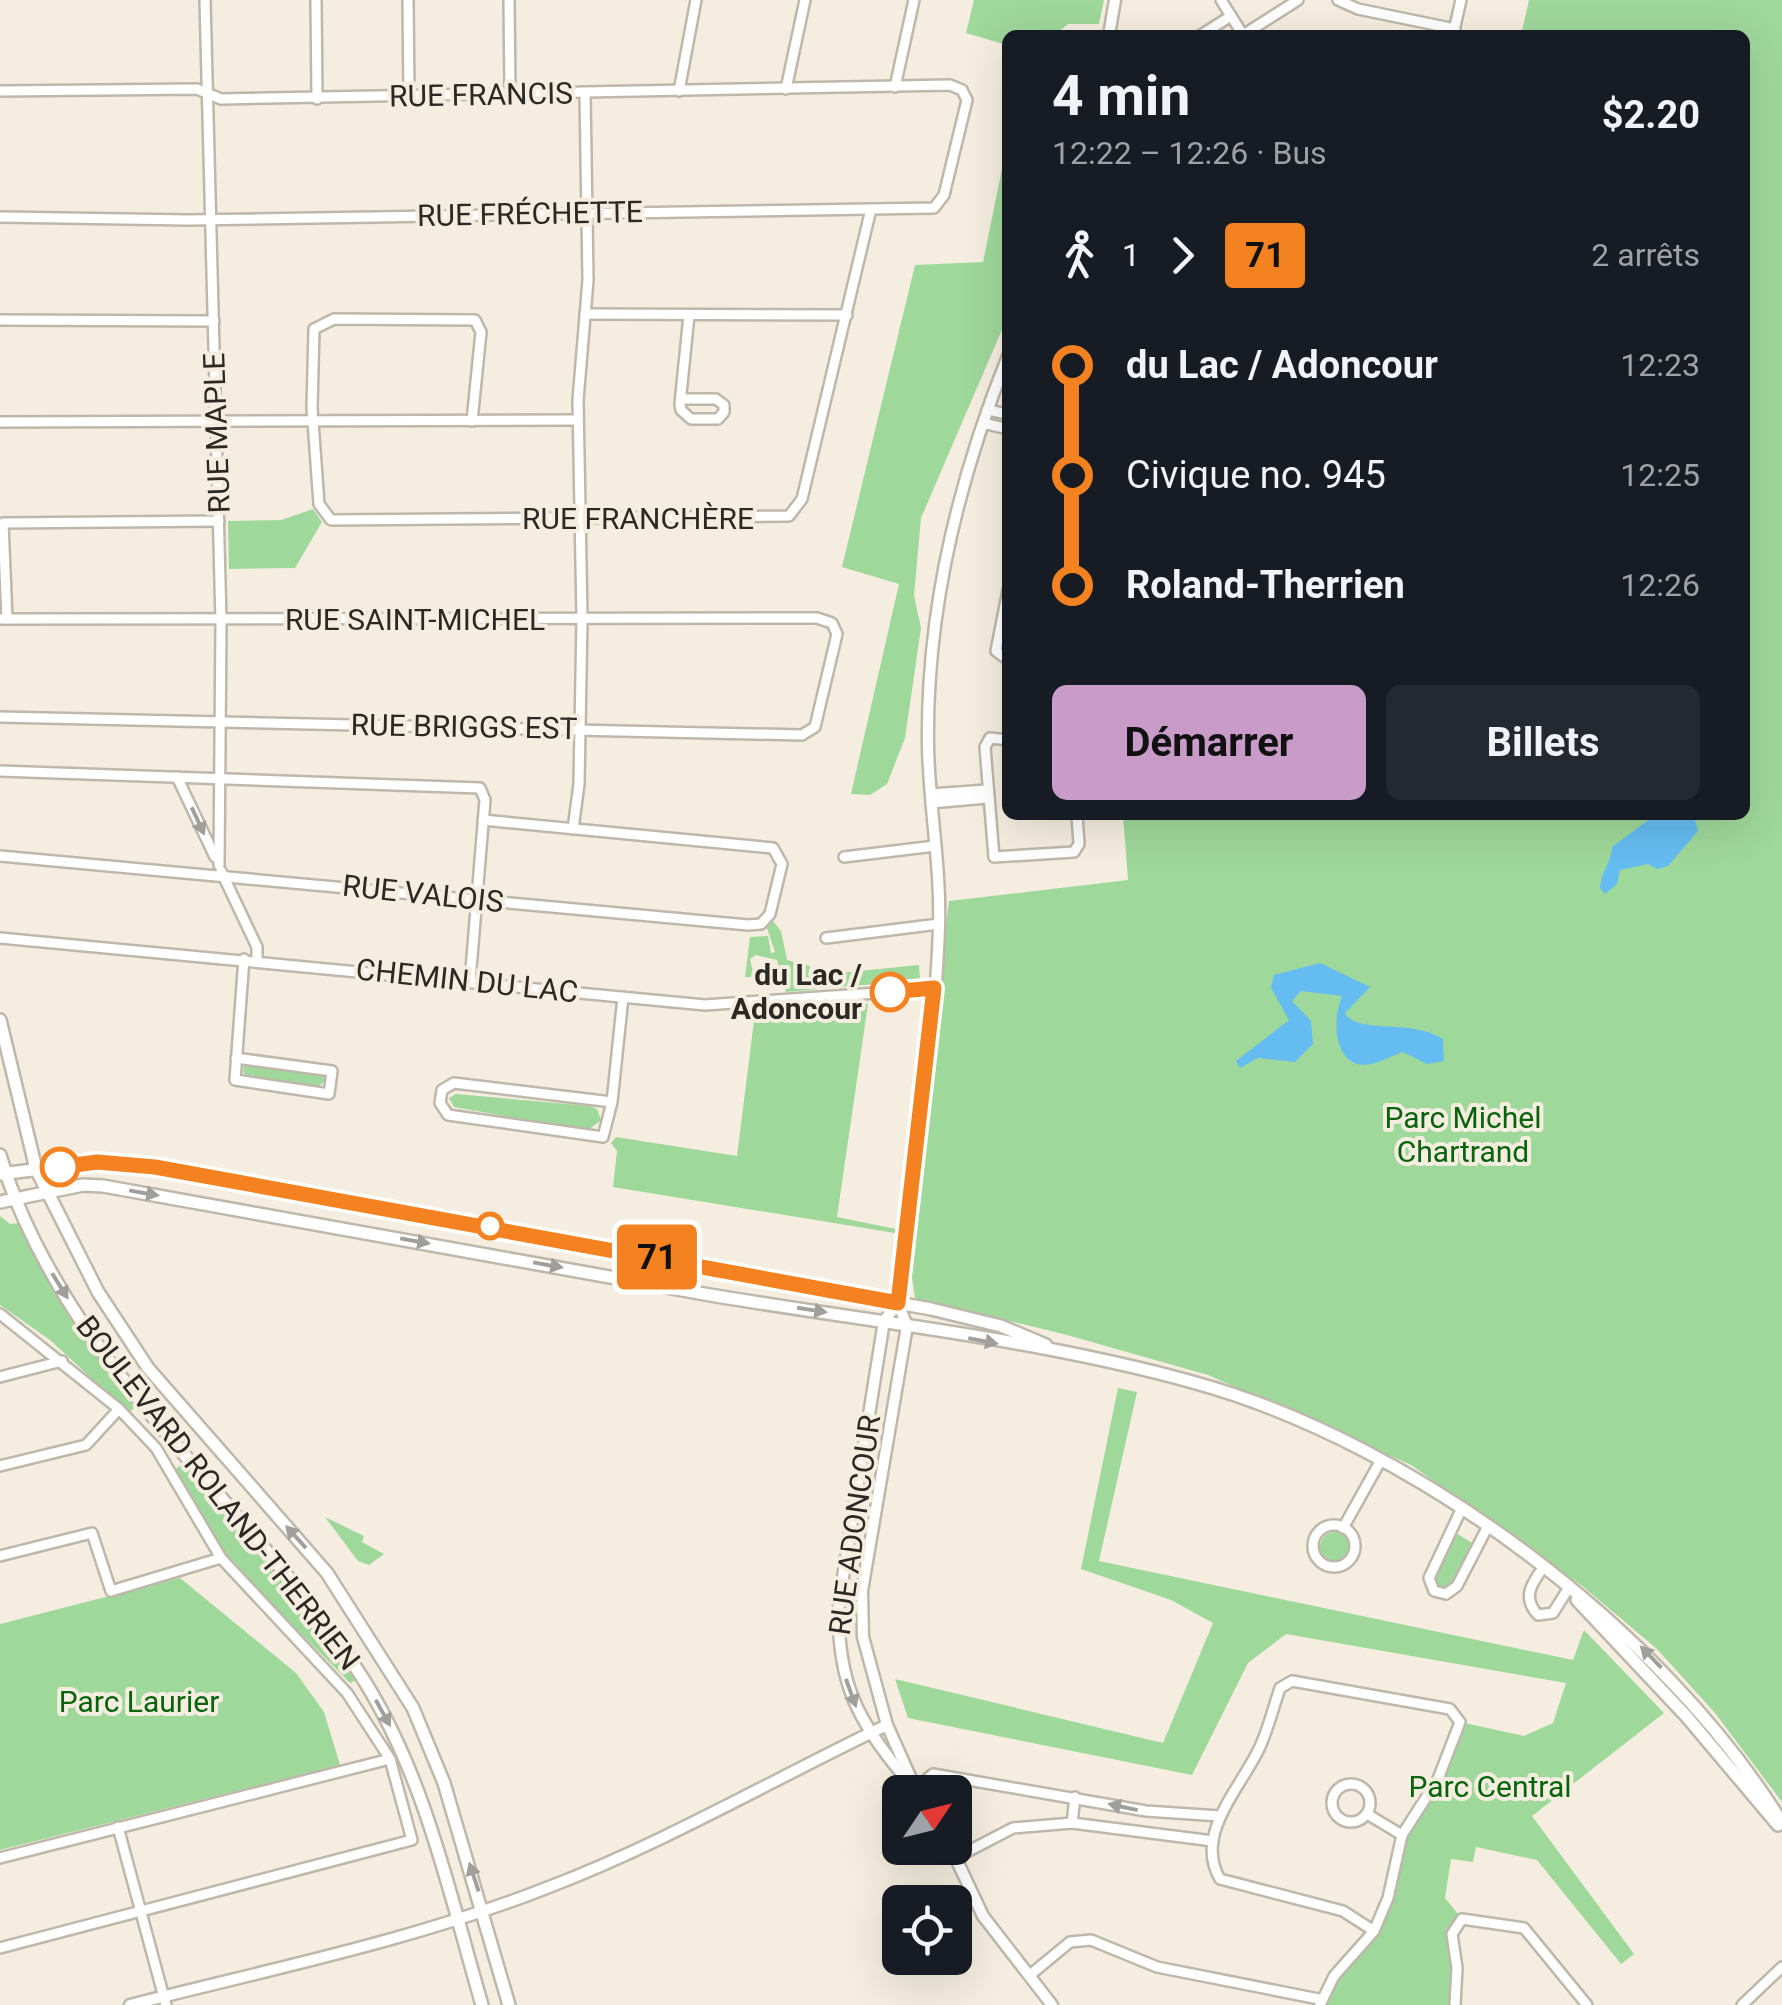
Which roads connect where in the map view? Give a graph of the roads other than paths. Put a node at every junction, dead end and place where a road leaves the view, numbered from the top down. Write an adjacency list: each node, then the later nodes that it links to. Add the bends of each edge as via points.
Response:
1 (205, 0): 25 (street, RUE MAPLE)
2 (316, 0): 29 (street)
3 (408, 0): 28 (street)
4 (509, 0): 27 (street)
5 (696, 0): 24 (street)
6 (805, 0): 21 (street)
7 (914, 0): 20 (street)
8 (1115, 0): 14 (street)
9 (1221, 0): 13 (street)
10 (1298, 0): 17 (street)
11 (1338, 0): 18 (street)
12 (1461, 0): 19 (street)
13 (1231, 16): 15 (street); 16 (street)
14 (1110, 30)
15 (1209, 30)
16 (1240, 30)
17 (1251, 30)
18 (1446, 30)
19 (1454, 30)
20 (896, 86): 21 (street, RUE FRANCIS); 22 (street, RUE FRANCIS)
21 (786, 89): 24 (street, RUE FRANCIS)
22 (962, 90): 30 (street, RUE FRÉCHETTE, via 966,110 940,203)
23 (0, 91): 25 (street, RUE FRANCIS)
24 (679, 91): 26 (street, RUE FRANCIS)
25 (206, 93): 29 (street, RUE FRANCIS, via 221,100); 33 (street, RUE MAPLE)
26 (585, 93): 27 (street, RUE FRANCIS); 31 (street)
27 (510, 94): 28 (street, RUE FRANCIS)
28 (409, 97): 29 (street, RUE FRANCIS)
29 (317, 98)
30 (871, 209): 31 (street, RUE FRÉCHETTE); 36 (street, RUE FRANCHÈRE)
31 (587, 214): 33 (street, RUE FRÉCHETTE); 34 (street)
32 (0, 217): 33 (street, RUE FRÉCHETTE)
33 (212, 219): 38 (street, RUE MAPLE)
34 (585, 314): 35 (street); 43 (street)
35 (689, 314): 36 (street); 40 (street)
36 (847, 315): 50 (street, RUE FRANCHÈRE, via 793,513)
37 (0, 320): 38 (street)
38 (214, 322): 47 (street, RUE MAPLE)
39 (1002, 371): 41 (street, RUE ADONCOUR)
40 (680, 399): 40 (street, via 691,419 716,419 724,412 716,399)
41 (987, 410): 42 (street); 48 (street, RUE ADONCOUR)
42 (1002, 413)
43 (578, 420): 45 (street); 50 (street)
44 (314, 421): 45 (street); 45 (street, via 312,338 321,322 467,318 481,332); 47 (street); 50 (street, RUE FRANCHÈRE, via 319,504 332,520)
45 (472, 421)
46 (0, 422): 47 (street)
47 (216, 422): 51 (street, RUE MAPLE)
48 (983, 423): 49 (street); 66 (street, RUE ADONCOUR, via 936,618 928,699)
49 (1002, 428)
50 (580, 519): 53 (street)
51 (219, 521): 52 (street, via 3,523); 54 (street, RUE MAPLE)
52 (4, 619): 54 (street, RUE SAINT-MICHEL)
53 (582, 619): 54 (street, RUE SAINT-MICHEL); 55 (street, RUE SAINT-MICHEL); 60 (street)
54 (221, 621): 59 (street, RUE MAPLE)
55 (830, 621): 60 (street, RUE BRIGGS EST, via 836,638 816,724 807,734)
56 (1002, 626): 57 (street, via 996,651)
57 (1002, 656)
58 (0, 716): 59 (street, RUE BRIGGS EST)
59 (219, 722): 60 (street, RUE BRIGGS EST); 64 (street, RUE MAPLE)
60 (580, 730): 69 (street)
61 (1002, 741): 65 (street, via 986,742)
62 (0, 771): 63 (street)
63 (177, 777): 64 (street); 73 (street, RUE MAPLE, one-way to 73)
64 (218, 778): 67 (street, via 480,788); 73 (street, RUE MAPLE)
65 (987, 794): 66 (street); 68 (street, via 996,859 1074,852)
66 (931, 799): 70 (street, RUE ADONCOUR)
67 (483, 820): 69 (street); 74 (street)
68 (1078, 820)
69 (573, 829): 74 (street, RUE VALOIS, via 773,848 781,856 770,914 758,925)
70 (935, 846): 72 (street); 75 (street, RUE ADONCOUR)
71 (0, 856): 73 (street, RUE VALOIS)
72 (844, 858)
73 (221, 870): 74 (street, RUE VALOIS); 79 (street, RUE MAPLE)
74 (477, 899): 80 (street)
75 (939, 924): 77 (street); 81 (street, RUE ADONCOUR)
76 (0, 938): 78 (street, CHEMIN DU LAC)
77 (826, 938)
78 (244, 959): 79 (street, CHEMIN DU LAC); 84 (street)
79 (257, 960): 80 (street, CHEMIN DU LAC)
80 (470, 981): 82 (street, CHEMIN DU LAC)
81 (934, 988): 82 (street, CHEMIN DU LAC, via 730,1006); 92 (street, RUE ADONCOUR)
82 (623, 997): 85 (street)
83 (0, 1020): 87 (main road, BOULEVARD ROLAND-THERRIEN)
84 (236, 1058): 84 (street, via 234,1080 329,1094 332,1071)
85 (612, 1102): 85 (street, via 606,1132 596,1138 448,1115 440,1103 442,1090 454,1083)
86 (0, 1155): 88 (main road, BOULEVARD ROLAND-THERRIEN)
87 (36, 1170): 88 (main road); 89 (main road, BOULEVARD ROLAND-THERRIEN); 92 (main road, via 97,1162 155,1167)
88 (3, 1174): 90 (main road, BOULEVARD ROLAND-THERRIEN)
89 (48, 1191): 90 (main road); 94 (main road, one-way to 94, via 103,1186); 128 (main road, BOULEVARD ROLAND-THERRIEN, one-way to 89, via 430,1746 392,1668 327,1573 148,1368 98,1292)
90 (17, 1199): 91 (main road); 130 (main road, BOULEVARD ROLAND-THERRIEN, one-way to 130, via 51,1272 122,1378 276,1558 359,1672 415,1780)
91 (0, 1202)
92 (898, 1303): 94 (street, RUE ADONCOUR); 95 (street, RUE ADONCOUR); 96 (main road, via 974,1318)
93 (0, 1314): 97 (street)
94 (884, 1322): 95 (main road); 111 (street, RUE ADONCOUR, one-way to 111, via 838,1602 837,1645)
95 (906, 1326): 96 (main road, one-way to 96); 109 (street, RUE ADONCOUR, via 862,1592 863,1637)
96 (1060, 1350): 100 (main road, via 1201,1384)
97 (62, 1361): 98 (street); 99 (street)
98 (0, 1377)
99 (118, 1409): 101 (street, via 86,1445); 106 (street, via 156,1448)
100 (1381, 1460): 102 (main road); 103 (street)
101 (0, 1466)
102 (1461, 1510): 104 (main road); 104 (street, via 1429,1578 1434,1591 1446,1594 1457,1586)
103 (1342, 1528): 103 (street, via 1357,1549 1343,1568 1326,1564 1311,1546 1321,1527)
104 (1487, 1528): 107 (main road)
105 (0, 1556): 106 (street, via 92,1533 111,1592)
106 (220, 1558): 113 (street, via 347,1693)
107 (1543, 1568): 108 (main road); 108 (street, via 1530,1589 1538,1615 1553,1612)
108 (1568, 1590): 110 (main road, one-way to 108, via 1636,1642); 112 (main road)
109 (887, 1725): 111 (street); 115 (street, RUE ADONCOUR)
110 (1717, 1728): 112 (street); 121 (main road)
111 (868, 1734): 114 (street, RUE ADONCOUR); 128 (street, via 621,1857)
112 (1705, 1738): 121 (main road)
113 (390, 1759): 122 (street); 129 (street, via 412,1840)
114 (903, 1775)
115 (909, 1775)
116 (972, 1780): 117 (street)
117 (1074, 1797): 119 (street, one-way to 117, via 1146,1812); 120 (street)
118 (1368, 1814): 118 (street, via 1366,1792 1354,1784 1335,1790 1338,1817 1355,1822); 123 (street)
119 (1220, 1816): 123 (street, via 1262,1744 1280,1688 1292,1681 1450,1709 1460,1722 1446,1762); 124 (street)
120 (1072, 1823): 124 (street); 125 (street, via 1012,1828)
121 (1782, 1826)
122 (118, 1827): 126 (street); 129 (street)
123 (1402, 1835): 131 (street)
124 (1213, 1841): 131 (street, via 1220,1879 1343,1911)
125 (972, 1845)
126 (0, 1858)
127 (960, 1865): 134 (street, via 982,1916)
128 (484, 1910): 130 (street); 139 (main road, BOULEVARD ROLAND-THERRIEN)
129 (141, 1913): 132 (street); 135 (street)
130 (457, 1920): 135 (street); 138 (main road, BOULEVARD ROLAND-THERRIEN)
131 (1374, 1931): 136 (street)
132 (0, 1948)
133 (1782, 1967): 143 (street)
134 (1030, 1975): 136 (street, via 1070,1942 1091,1940 1157,1967); 140 (street)
135 (165, 2001): 137 (street)
136 (1320, 2002)
137 (130, 2005)
138 (482, 2005)
139 (509, 2005)
140 (1052, 2005)
141 (1455, 2005): 142 (street, via 1452,1934 1462,1919 1524,1928)
142 (1586, 2005)
143 (1742, 2005)

